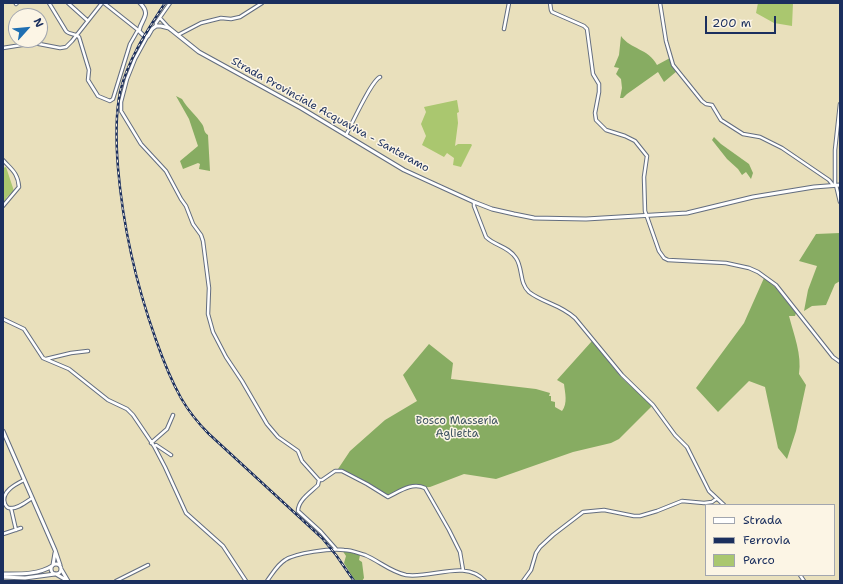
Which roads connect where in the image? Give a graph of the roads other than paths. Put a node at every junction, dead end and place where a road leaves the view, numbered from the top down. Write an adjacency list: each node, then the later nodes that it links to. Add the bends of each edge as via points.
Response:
1 (49, 3): 16 (street, via 66,31)
2 (103, 3): 11 (street); 15 (street)
3 (140, 3): 15 (main road, via 146,13)
4 (170, 3): 10 (street)
5 (262, 3): 17 (street, via 240,17 201,23)
6 (509, 3): 14 (street)
7 (550, 3): 28 (street, via 552,12 587,29 593,74 599,84 596,120 606,130 635,141 647,156 644,177)
8 (660, 3): 24 (street, via 672,62 702,101 712,105 721,120 743,134 760,137 782,148)
9 (70, 4): 11 (street)
10 (160, 18): 12 (street); 13 (street)
11 (88, 21): 16 (street)
12 (156, 26): 13 (main road); 18 (main road)
13 (171, 29): 17 (main road, Strada Provinciale Acquaviva - Santeramo)
14 (504, 29)
15 (138, 30): 16 (street, via 130,44 113,99 110,101 96,94 88,80 88,67); 18 (main road)
16 (77, 35): 19 (street, via 63,48 34,44)
17 (178, 35): 22 (main road, Strada Provinciale Acquaviva - Santeramo, via 211,59)
18 (147, 37): 39 (street, via 127,79 121,102 122,114 141,144 166,172 186,206 194,228 201,235 209,288 209,322 226,357 267,424 278,437 298,451 302,461)
19 (3, 48)
20 (380, 77): 22 (street, via 367,94)
21 (840, 104): 24 (street, via 835,150)
22 (346, 135): 25 (main road, Strada Provinciale Acquaviva - Santeramo, via 408,171)
23 (3, 160): 27 (street, via 16,174 19,187)
24 (836, 185): 26 (street); 28 (main road, Strada Provinciale Acquaviva - Santeramo, via 753,197 693,212)
25 (474, 202): 28 (main road, Strada Provinciale Acquaviva - Santeramo, via 492,209 544,218 596,219); 41 (street, via 486,237 507,248 515,257 528,291 566,310 575,318 625,379 653,405 687,447 709,491)
26 (840, 202)
27 (3, 206)
28 (646, 214): 32 (street, via 657,245 666,259 726,263 758,272 776,285 824,347)
29 (3, 319): 31 (street, via 24,329)
30 (88, 350): 31 (street)
31 (45, 359): 35 (street, via 69,369 113,403 134,414)
32 (840, 362)
33 (173, 415): 35 (street, via 167,429)
34 (3, 431): 38 (main road)
35 (151, 443): 36 (street)
36 (154, 446): 37 (street); 58 (street, via 186,513 224,548)
37 (171, 455)
38 (24, 480): 40 (main road); 43 (street, via 7,490 4,502)
39 (319, 480): 48 (street, via 318,485 306,496 298,509); 52 (street, via 342,471 388,497 413,486 425,488 460,552)
40 (32, 498): 43 (street, via 22,505); 47 (main road)
41 (716, 498): 42 (street); 61 (street, via 712,502 704,503 682,501 640,516 604,510 583,512 540,547)
42 (723, 504)
43 (11, 508): 45 (street)
44 (21, 528): 45 (street)
45 (16, 530): 46 (street)
46 (3, 534)
47 (50, 540): 49 (main road, via 55,554); 51 (main road)
48 (336, 550): 52 (street, via 366,556 406,575); 59 (street, via 293,556 280,564)
49 (52, 566): 51 (main road, via 55,564); 53 (main road, via 36,572); 54 (main road)
50 (148, 566): 57 (street)
51 (61, 567): 54 (main road, via 60,572); 56 (main road)
52 (463, 570): 60 (street, via 476,573)
53 (3, 574)
54 (55, 574): 55 (main road); 56 (main road)
55 (3, 578)
56 (67, 581)
57 (116, 581)
58 (246, 581)
59 (268, 581)
60 (485, 581)
61 (524, 581)

